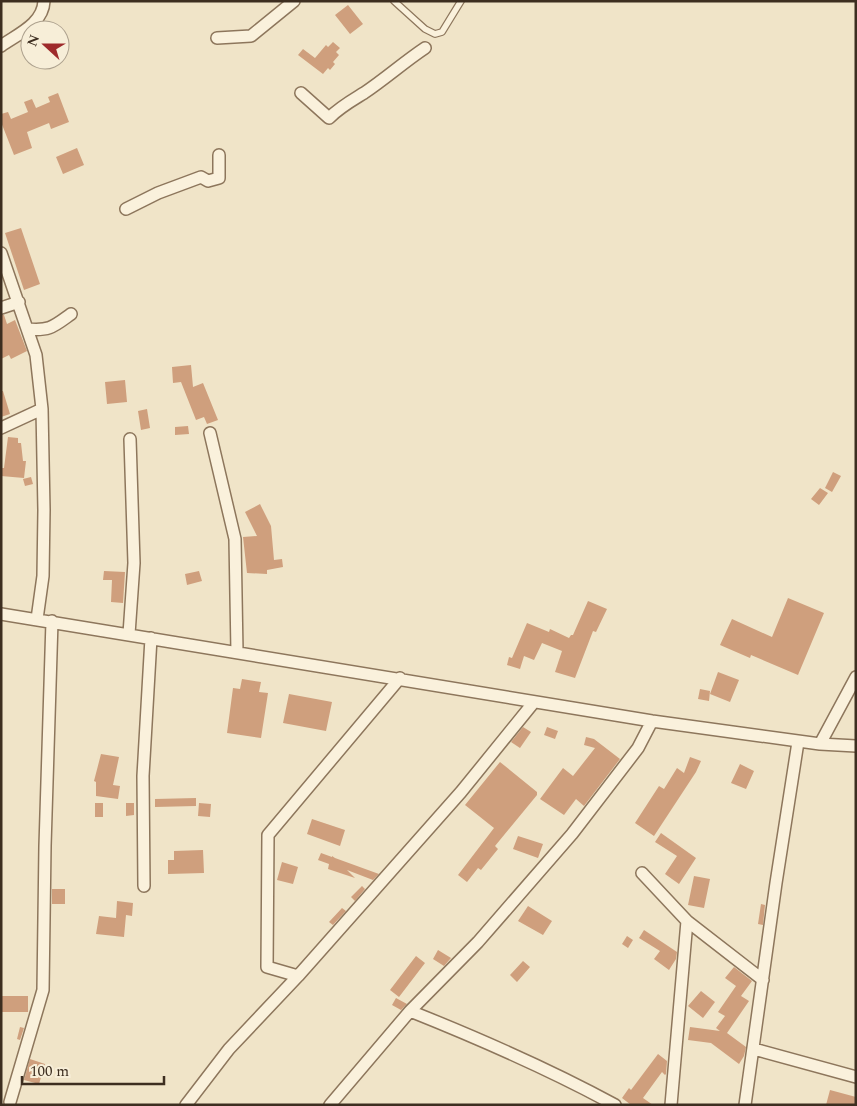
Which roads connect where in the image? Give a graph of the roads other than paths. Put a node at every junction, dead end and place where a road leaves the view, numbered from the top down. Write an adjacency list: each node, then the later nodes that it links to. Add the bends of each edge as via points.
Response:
1 (44, 1): 6 (street, via 39,19)
2 (294, 1): 5 (street, via 251,36)
3 (394, 1): 4 (lane, via 424,29 435,34 442,32)
4 (461, 1)
5 (217, 38)
6 (1, 46)
7 (425, 48): 8 (street, via 329,118)
8 (300, 93)
9 (219, 155): 10 (street, via 219,178 208,181 202,176)
10 (126, 210)
11 (1, 253): 12 (street)
12 (19, 302): 13 (street); 15 (street)
13 (1, 308)
14 (70, 314): 15 (street, via 50,328)
15 (28, 329): 16 (street, via 36,355)
16 (42, 408): 17 (street); 21 (street, via 43,576)
17 (1, 428)
18 (210, 433): 25 (street, via 235,539)
19 (130, 439): 23 (street, via 134,563)
20 (1, 614): 21 (street)
21 (36, 619): 22 (street)
22 (52, 621): 23 (street); 41 (street, via 43,990)
23 (129, 634): 24 (street)
24 (151, 638): 25 (street); 34 (street, via 143,776)
25 (237, 652): 27 (street)
26 (856, 677): 31 (street)
27 (400, 678): 28 (street); 36 (street, via 268,834 267,967)
28 (534, 702): 29 (street); 36 (street, via 461,792)
29 (652, 721): 30 (street); 38 (street, via 638,748 572,834 478,942)
30 (798, 742): 31 (street); 37 (street)
31 (820, 744): 32 (street)
32 (856, 746)
33 (642, 873): 35 (street)
34 (144, 886)
35 (687, 921): 37 (street); 45 (street)
36 (298, 976): 42 (street, via 229,1049)
37 (763, 980): 39 (street)
38 (410, 1011): 43 (street); 44 (street, via 499,1048)
39 (754, 1048): 40 (street); 46 (street)
40 (856, 1077)
41 (10, 1102)
42 (186, 1105)
43 (330, 1105)
44 (615, 1105)
45 (671, 1105)
46 (745, 1105)

